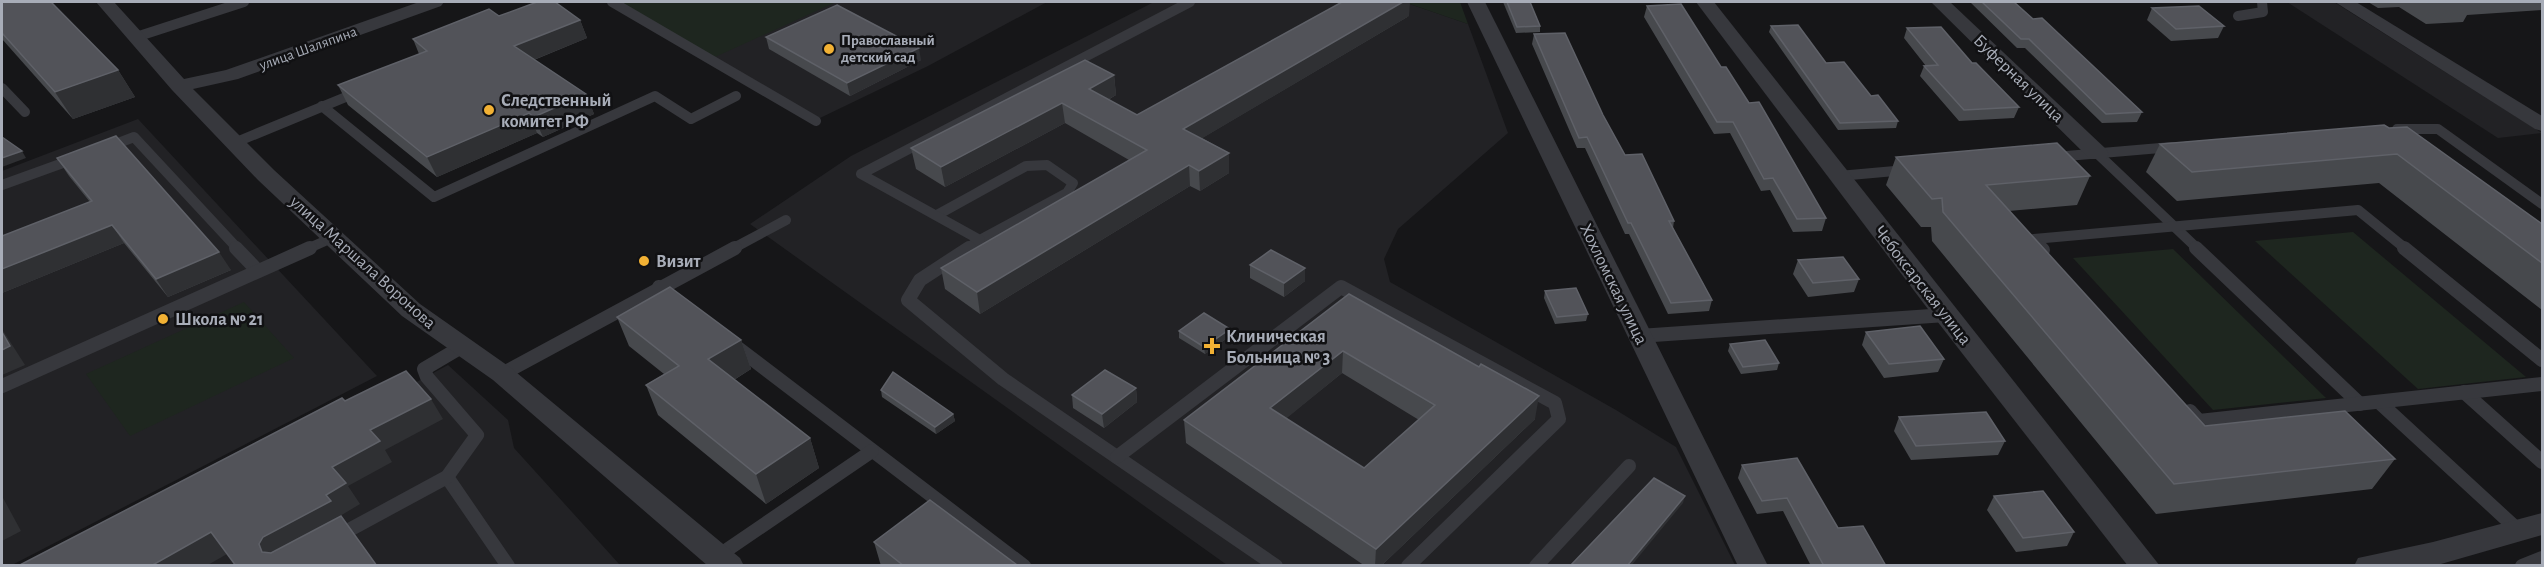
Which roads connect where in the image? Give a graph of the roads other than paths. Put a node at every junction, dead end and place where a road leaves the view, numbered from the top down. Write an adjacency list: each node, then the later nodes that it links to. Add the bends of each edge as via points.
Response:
1 (105, 2): 12 (street, улица Маршала Воронова)
2 (244, 2): 12 (lane)
3 (435, 2): 13 (street, улица Шаляпина, via 231,75)
4 (612, 2): 19 (lane)
5 (1190, 2): 32 (lane, via 861,174)
6 (1476, 2): 42 (street, Хохломская улица)
7 (1704, 2): 29 (street, Чебоксарская улица)
8 (1940, 2): 26 (street, Буферная улица)
9 (2262, 2): 11 (lane, via 2263,12)
10 (2344, 2): 20 (street)
11 (2238, 16)
12 (136, 37): 13 (street, улица Маршала Воронова)
13 (179, 86): 24 (street, улица Маршала Воронова)
14 (370, 86): 17 (lane)
15 (2, 88): 18 (lane)
16 (736, 96): 17 (lane, via 691,119 655,96 434,197)
17 (322, 106): 24 (lane)
18 (25, 112)
19 (816, 121)
20 (2542, 125)
21 (2395, 129): 22 (lane); 23 (lane); 31 (lane, via 2438,129)
22 (2383, 130)
23 (2413, 142)
24 (234, 143): 35 (street, улица Маршала Воронова)
25 (2181, 147): 26 (lane)
26 (2098, 154): 27 (lane); 34 (lane)
27 (2039, 159)
28 (1921, 169): 29 (lane)
29 (1839, 176): 41 (street, Чебоксарская улица)
30 (2, 185): 38 (lane, via 134,137)
31 (2542, 204)
32 (936, 215): 36 (lane); 36 (lane, via 1026,166 1047,165 1073,183 1067,192)
33 (786, 219): 39 (lane)
34 (2174, 226): 37 (lane, via 2034,239); 45 (lane, via 2358,210); 52 (lane)
35 (334, 237): 38 (lane); 44 (street, улица Маршала Воронова, via 411,310)
36 (980, 240): 54 (lane, via 920,280 908,300 1003,379)
37 (2050, 257)
38 (257, 270): 48 (lane)
39 (659, 287): 40 (lane); 46 (lane)
40 (687, 309)
41 (1946, 315): 42 (lane); 68 (street, Чебоксарская улица)
42 (1639, 336): 67 (street, Хохломская улица)
43 (724, 337): 53 (lane)
44 (463, 346): 46 (street, улица Маршала Воронова); 57 (lane, via 424,369 477,435)
45 (2542, 360)
46 (502, 374): 61 (street, улица Маршала Воронова)
47 (2542, 384): 49 (lane)
48 (2, 386)
49 (2464, 392): 50 (lane); 55 (lane)
50 (2379, 402): 52 (lane); 58 (lane)
51 (2183, 404): 52 (lane, via 2199,421)
52 (2360, 404)
53 (872, 451): 61 (lane); 63 (lane)
54 (1117, 457): 64 (lane); 65 (lane, via 1341,287 1555,403 1559,419)
55 (2542, 462)
56 (1629, 466): 66 (lane)
57 (447, 477): 59 (lane); 62 (lane)
58 (2530, 527): 69 (street, via 2433,554)
59 (324, 543)
60 (2542, 558): 70 (lane)
61 (723, 561)
62 (508, 566)
63 (1024, 566)
64 (1276, 566)
65 (1408, 566)
66 (1536, 566)
67 (1753, 566)
68 (2145, 566)
69 (2368, 566)
70 (2522, 566)

